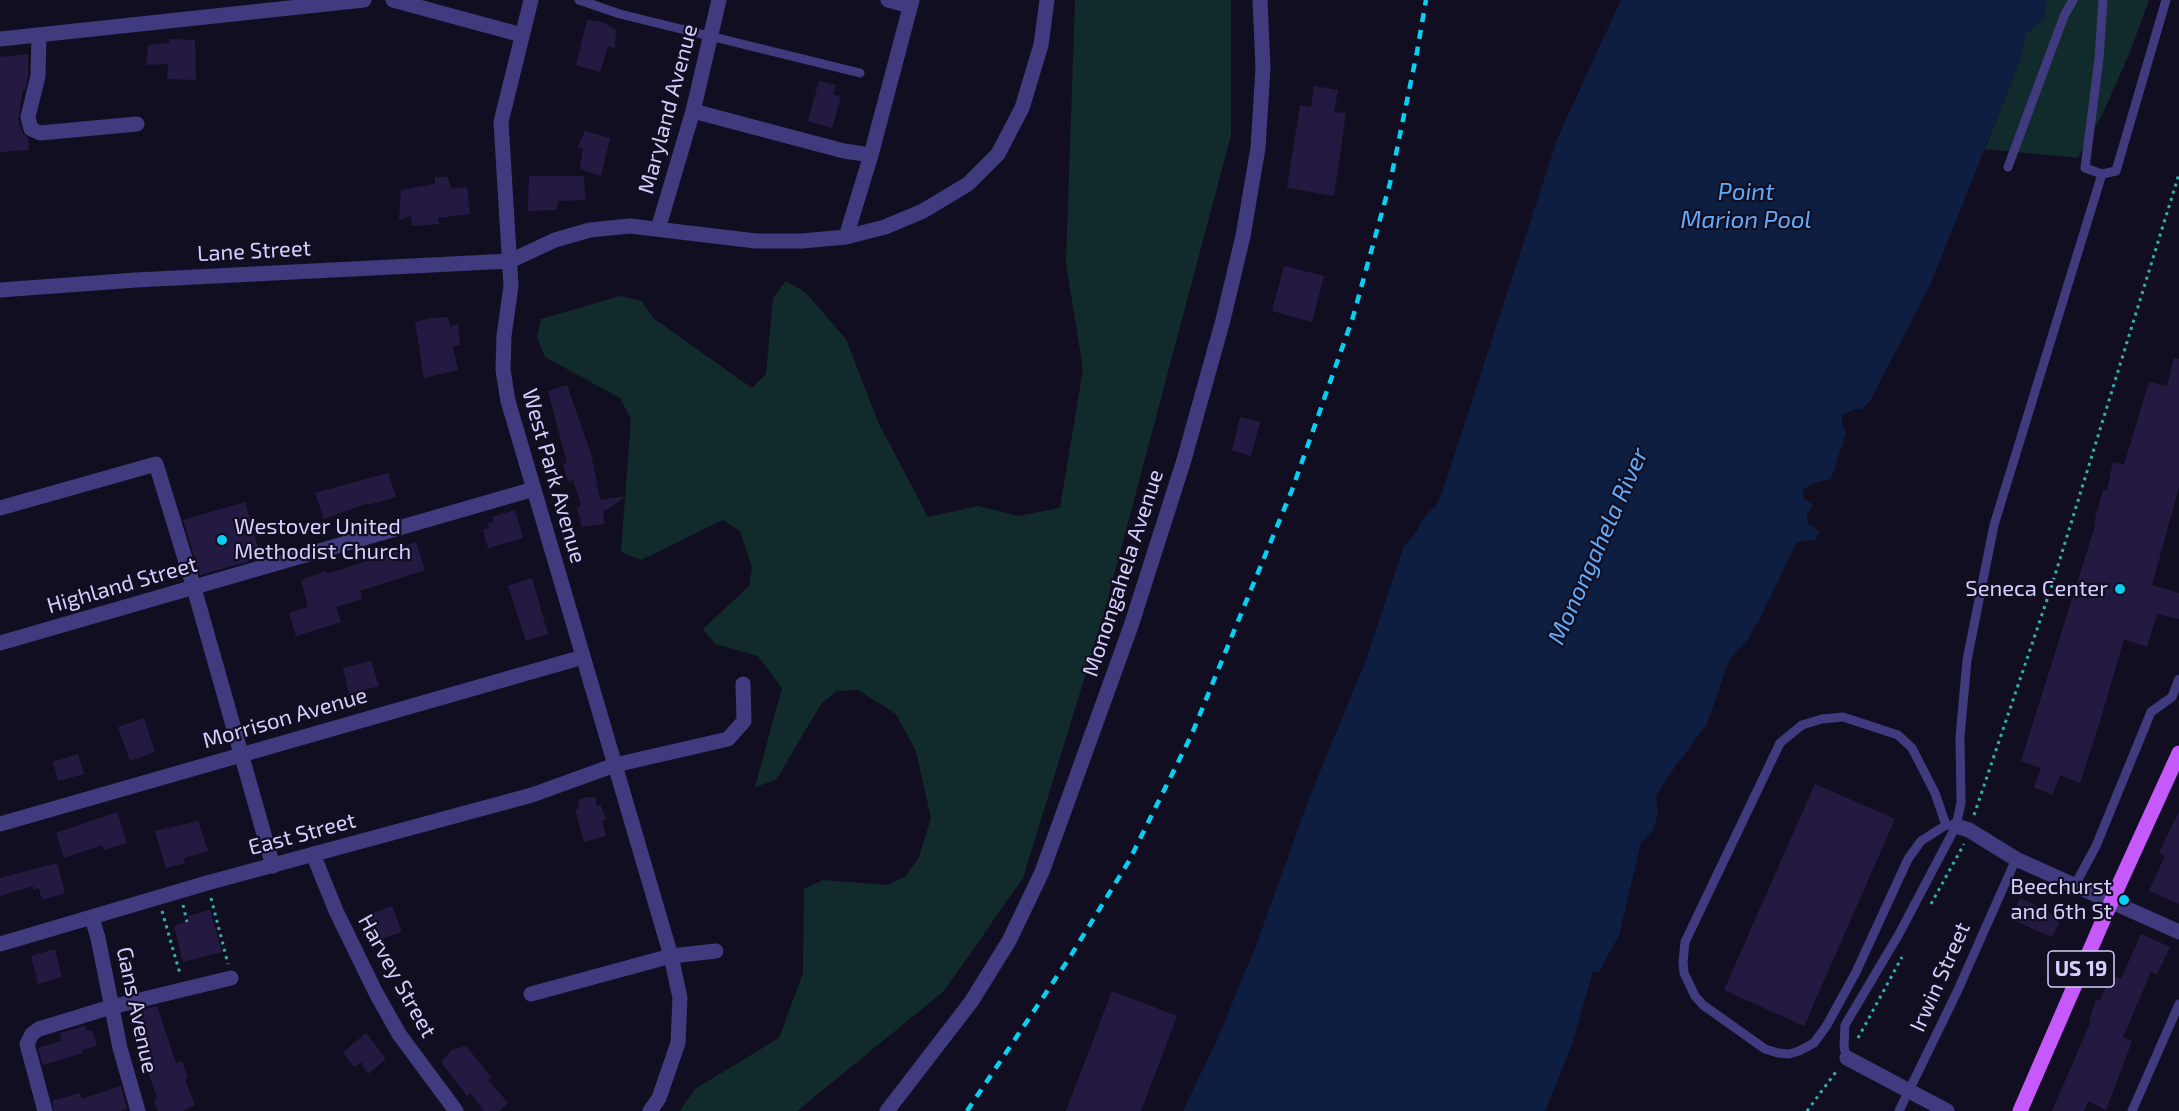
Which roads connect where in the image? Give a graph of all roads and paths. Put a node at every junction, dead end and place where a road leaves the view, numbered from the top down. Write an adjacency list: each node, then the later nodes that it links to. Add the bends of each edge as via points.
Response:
1 (364, 0): 13 (street)
2 (393, 0): 14 (street)
3 (531, 0): 14 (street, West Park Avenue)
4 (579, 0): 15 (lane, via 620,14)
5 (719, 0): 15 (street, Maryland Avenue)
6 (888, 0): 12 (street)
7 (1047, 0): 25 (street, via 1041,45 1022,108 998,154 968,184 923,211 885,227)
8 (1260, 0): 67 (street, Monongahela Avenue, via 1263,68 1258,148 1243,236 1184,460 1131,626 1042,872 1009,941 971,1002)
9 (2073, 0): 21 (lane)
10 (2103, 0): 22 (lane, via 2085,168)
11 (2166, 0): 22 (lane, via 2116,171)
12 (911, 3): 20 (street)
13 (39, 34): 16 (street); 19 (street, via 38,76 28,117 31,129 40,133)
14 (522, 35): 26 (street, West Park Avenue, via 501,122)
15 (712, 35): 17 (lane); 18 (street, Maryland Avenue)
16 (0, 39)
17 (860, 73)
18 (693, 111): 20 (street); 24 (street, Maryland Avenue)
19 (137, 124)
20 (871, 155): 25 (street)
21 (2008, 167)
22 (2102, 174): 40 (lane, via 1994,525 1967,660)
23 (2179, 174): 40 (path, via 2050,588)
24 (658, 229): 25 (street, via 756,241); 26 (street, via 630,226 590,230 555,240)
25 (846, 237)
26 (510, 261): 27 (street, Lane Street); 28 (street, West Park Avenue, via 503,370)
27 (0, 290)
28 (534, 489): 30 (street, Highland Street); 32 (street, West Park Avenue)
29 (0, 508): 30 (street, via 156,464)
30 (194, 588): 31 (street, Highland Street); 36 (street)
31 (0, 643)
32 (584, 657): 36 (street, Morrison Avenue); 37 (street, West Park Avenue)
33 (743, 684): 37 (street, East Street, via 744,721 728,739)
34 (2178, 685): 45 (lane, via 2172,697 2151,712 2096,846)
35 (2179, 753): 38 (main road, US 19)
36 (241, 754): 39 (street, Morrison Avenue); 43 (street)
37 (615, 765): 41 (street, East Street, via 532,795); 53 (street, West Park Avenue)
38 (2174, 779): 47 (main road, US 19)
39 (0, 824)
40 (1957, 827): 40 (lane, via 1912,748 1898,735 1843,717 1802,725 1780,742 1685,942 1684,973 1695,996 1765,1049 1789,1054 1814,1042 1856,972 1908,859 1921,841); 42 (street); 48 (path, via 1964,844); 61 (lane, via 1845,1025)
41 (313, 854): 43 (street, East Street); 65 (street, Harvey Street, via 376,993 399,1034)
42 (2016, 859): 45 (street); 62 (lane, Irwin Street)
43 (273, 866): 44 (street, East Street)
44 (207, 883): 46 (street, East Street); 56 (path)
45 (2075, 885): 47 (street)
46 (158, 898): 49 (street, East Street); 57 (path, via 181,975)
47 (2111, 902): 50 (street); 71 (main road, US 19)
48 (1931, 905)
49 (92, 918): 51 (street, East Street); 60 (street, Gans Avenue)
50 (2179, 932)
51 (0, 944)
52 (716, 951): 53 (street)
53 (671, 956): 58 (street); 66 (street, West Park Avenue, via 680,998 678,1043 659,1098)
54 (1903, 956): 61 (path)
55 (218, 966): 56 (path)
56 (229, 971): 60 (street)
57 (190, 973)
58 (531, 994)
59 (2179, 1004): 72 (lane)
60 (111, 1007): 63 (street, via 32,1034 27,1044); 64 (street, Gans Avenue)
61 (1847, 1058): 62 (street); 68 (path)
62 (1909, 1091): 69 (lane, Irwin Street); 70 (street)
63 (45, 1111)
64 (138, 1111)
65 (456, 1111)
66 (650, 1111)
67 (887, 1111)
68 (1807, 1111)
69 (1899, 1111)
70 (1947, 1111)
71 (2020, 1111)
72 (2132, 1111)

